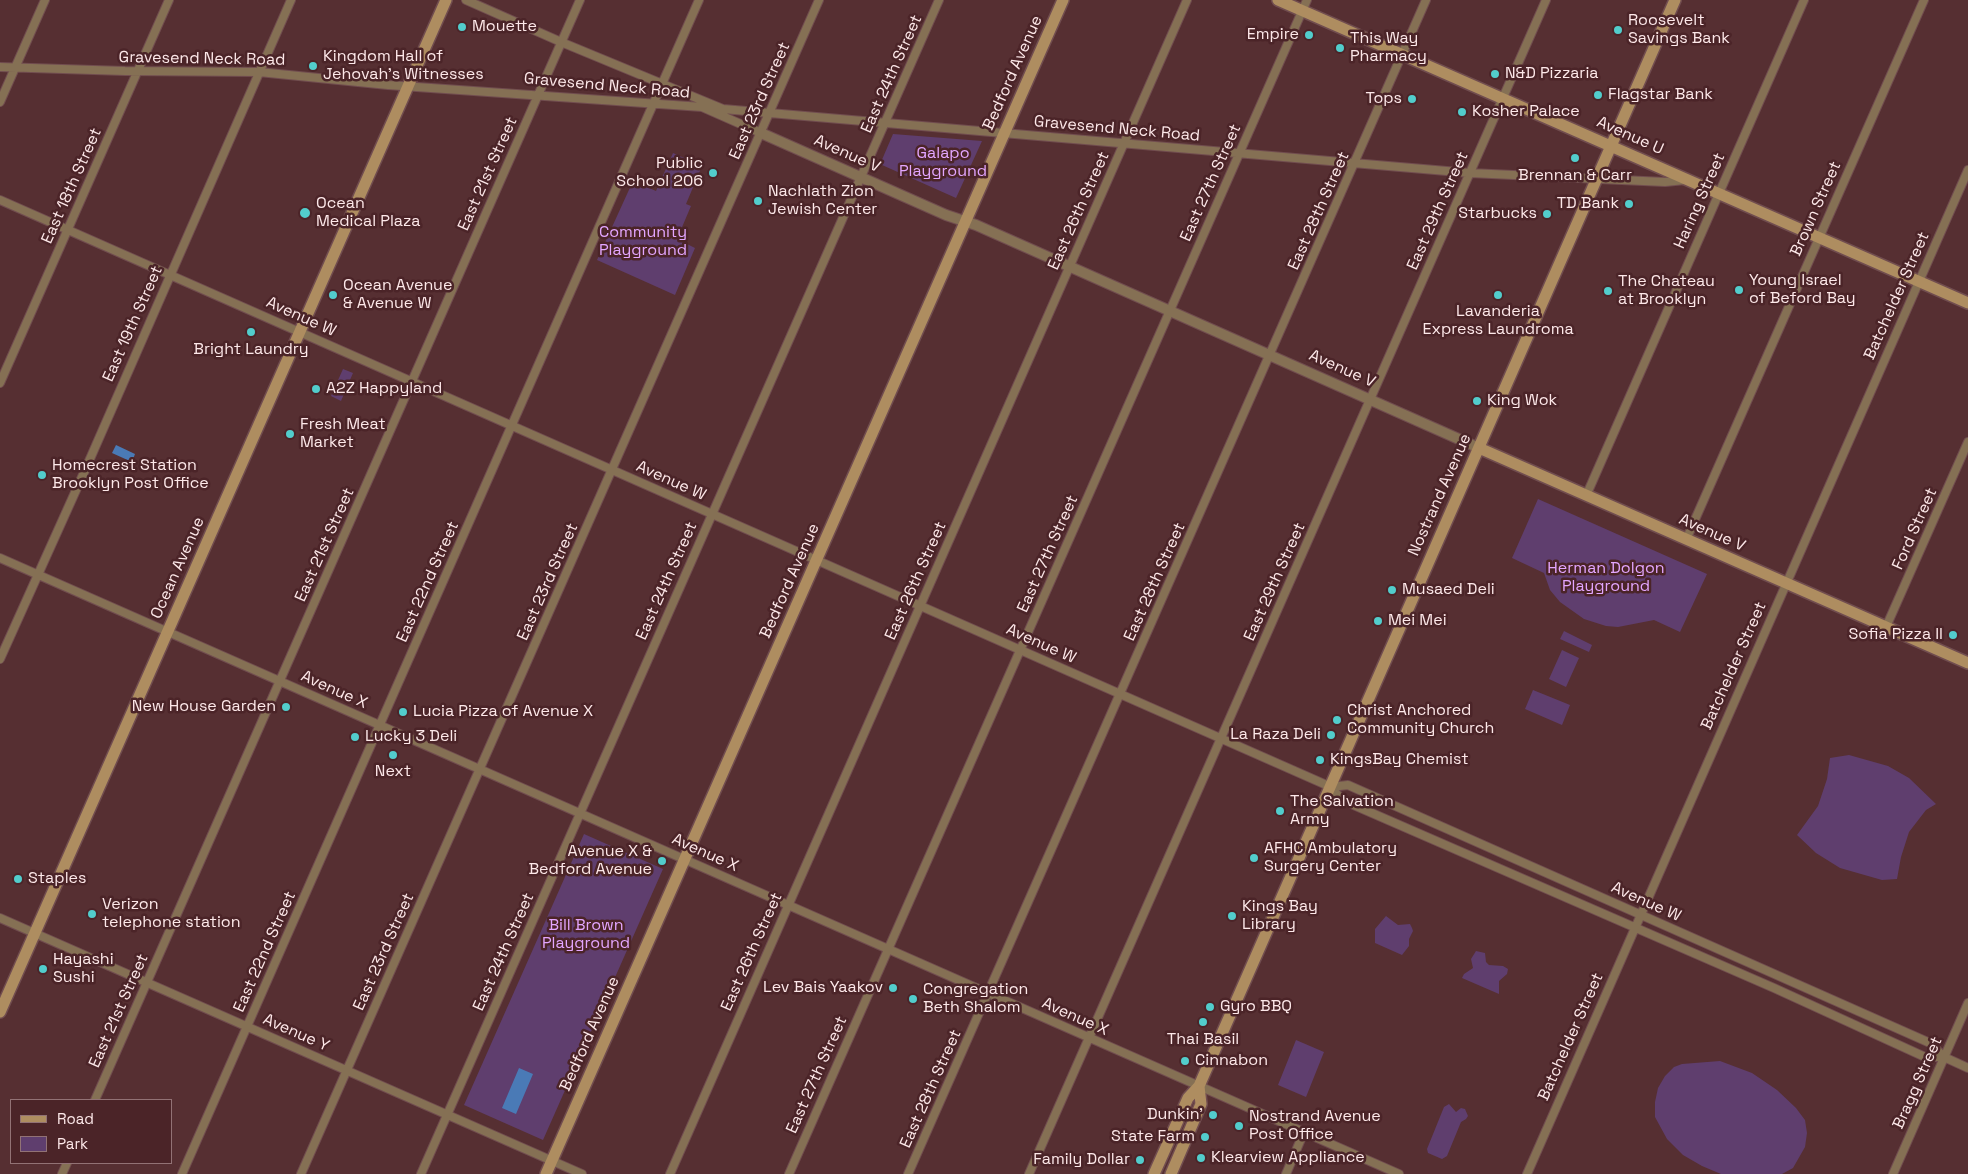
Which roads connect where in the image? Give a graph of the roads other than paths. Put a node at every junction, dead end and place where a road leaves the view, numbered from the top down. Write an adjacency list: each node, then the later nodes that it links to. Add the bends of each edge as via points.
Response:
1 (45, 0): 22 (street)
2 (169, 0): 23 (street, East 18th Street)
3 (291, 0): 24 (street, East 19th Street)
4 (446, 0): 26 (main road, Ocean Avenue)
5 (466, 0): 19 (street)
6 (580, 0): 19 (street, East 21st Street)
7 (699, 0): 25 (street, East 22nd Street)
8 (819, 0): 32 (street, East 23rd Street)
9 (939, 0): 33 (street, East 24th Street)
10 (1063, 0): 35 (main road, Bedford Avenue)
11 (1187, 0): 36 (street, East 26th Street)
12 (1278, 0): 18 (main road, Avenue U)
13 (1426, 0): 20 (street, East 28th Street)
14 (1546, 0): 28 (street, East 29th Street)
15 (1675, 0): 37 (main road, Nostrand Avenue)
16 (1804, 0): 45 (street, Haring Street)
17 (1924, 0): 49 (street, Brown Street)
18 (1304, 5): 20 (main road, Avenue U); 38 (street, East 27th Street)
19 (561, 42): 25 (street); 27 (street, East 21st Street)
20 (1402, 54): 28 (main road, Avenue U); 39 (street, East 28th Street)
21 (0, 67): 22 (street, Gravesend Neck Road)
22 (15, 68): 23 (street, Gravesend Neck Road); 29 (street)
23 (138, 71): 24 (street, Gravesend Neck Road); 48 (street, East 18th Street)
24 (259, 72): 26 (street, Gravesend Neck Road); 51 (street, East 19th Street)
25 (662, 84): 30 (street, East 22nd Street); 32 (street, Gravesend Neck Road, via 723,109)
26 (408, 86): 27 (street, Gravesend Neck Road); 55 (main road, Ocean Avenue)
27 (538, 94): 30 (street, Gravesend Neck Road); 57 (street, East 21st Street)
28 (1503, 98): 37 (main road, Avenue U); 41 (street, East 29th Street)
29 (0, 102)
30 (653, 105): 31 (street, Gravesend Neck Road); 60 (street, East 22nd Street)
31 (702, 107): 34 (street, Avenue V)
32 (769, 114): 33 (street, Gravesend Neck Road); 34 (street, East 23rd Street)
33 (886, 122): 35 (street, Gravesend Neck Road); 42 (street, East 24th Street)
34 (761, 133): 42 (street, Avenue V); 63 (street, East 23rd Street)
35 (1004, 133): 36 (street, Gravesend Neck Road); 47 (main road, Bedford Avenue)
36 (1124, 144): 38 (street, Gravesend Neck Road); 50 (street, East 26th Street)
37 (1611, 146): 43 (main road, Nostrand Avenue); 44 (main road, Avenue U)
38 (1239, 154): 39 (street, Gravesend Neck Road); 54 (street, East 27th Street)
39 (1354, 164): 41 (street, Gravesend Neck Road); 56 (street, East 28th Street)
40 (1968, 170): 52 (street, Batchelder Street)
41 (1470, 173): 43 (street, Gravesend Neck Road); 59 (street, East 29th Street)
42 (861, 177): 47 (street, Avenue V); 65 (street, East 24th Street)
43 (1597, 179): 44 (street, Gravesend Neck Road); 62 (main road, Nostrand Avenue)
44 (1689, 180): 45 (main road, Avenue U)
45 (1719, 193): 49 (main road, Avenue U); 64 (street, Haring Street)
46 (0, 200): 48 (street, Avenue W)
47 (966, 221): 50 (street, Avenue V); 68 (main road, Bedford Avenue)
48 (68, 230): 51 (street, Avenue W); 58 (street, East 18th Street)
49 (1819, 238): 52 (main road, Avenue U); 66 (street, Brown Street)
50 (1070, 267): 54 (street, Avenue V); 71 (street, East 26th Street)
51 (170, 275): 55 (street, Avenue W); 69 (street, East 19th Street)
52 (1919, 282): 53 (main road, Avenue U); 70 (street, Batchelder Street)
53 (1968, 303)
54 (1170, 311): 56 (street, Avenue V); 74 (street, East 27th Street)
55 (300, 331): 57 (street, Avenue W); 73 (main road, Ocean Avenue)
56 (1270, 355): 59 (street, Avenue V); 78 (street, East 28th Street)
57 (411, 382): 60 (street, Avenue W); 77 (street, East 21st Street)
58 (0, 383)
59 (1371, 399): 62 (street, Avenue V); 80 (street, East 29th Street)
60 (512, 426): 63 (street, Avenue W); 79 (street, East 22nd Street)
61 (1968, 442): 72 (street, Ford Street)
62 (1479, 448): 64 (main road, Avenue V); 82 (main road, Nostrand Avenue)
63 (612, 470): 65 (street, Avenue W); 81 (street, East 23rd Street)
64 (1586, 496): 66 (main road, Avenue V)
65 (712, 514): 68 (street, Avenue W); 83 (street, East 24th Street)
66 (1686, 540): 70 (main road, Avenue V)
67 (0, 558): 69 (street, Avenue X)
68 (816, 560): 71 (street, Avenue W); 84 (main road, Bedford Avenue)
69 (38, 575): 73 (street, Avenue X); 75 (street, East 19th Street)
70 (1786, 584): 72 (main road, Avenue V); 86 (street, Batchelder Street)
71 (920, 606): 74 (street, Avenue W); 85 (street, East 26th Street)
72 (1886, 628): 76 (main road, Avenue V)
73 (167, 632): 77 (street, Avenue X); 89 (main road, Ocean Avenue)
74 (1021, 650): 78 (street, Avenue W); 90 (street, East 27th Street)
75 (0, 659)
76 (1968, 663)
77 (279, 681): 79 (street, Avenue X); 91 (street, East 21st Street)
78 (1121, 694): 80 (street, Avenue W); 92 (street, East 28th Street)
79 (380, 726): 81 (street, Avenue X); 95 (street, East 22nd Street)
80 (1221, 738): 82 (street, Avenue W); 96 (street, East 29th Street)
81 (480, 770): 83 (street, Avenue X); 99 (street, East 23rd Street)
82 (1331, 787): 86 (street, Avenue W, via 1348,785); 88 (street, Avenue W, via 1342,800); 100 (main road, Nostrand Avenue)
83 (580, 813): 84 (street, Avenue X); 102 (street, East 24th Street)
84 (684, 860): 85 (street, Avenue X); 104 (main road, Bedford Avenue)
85 (787, 905): 90 (street, Avenue X); 110 (street, East 26th Street)
86 (1639, 915): 88 (street, Batchelder Street); 97 (street, Avenue W, via 1930,1043)
87 (0, 918): 89 (street, Avenue Y)
88 (1634, 927): 97 (street, Avenue W, via 1924,1057); 118 (street, Batchelder Street)
89 (35, 933): 91 (street, Avenue Y); 94 (main road, Ocean Avenue)
90 (888, 949): 92 (street, Avenue X); 111 (street, East 27th Street)
91 (146, 982): 95 (street, Avenue Y); 101 (street, East 21st Street)
92 (988, 993): 96 (street, Avenue X); 112 (street, East 28th Street)
93 (1968, 1003): 97 (street, Bragg Street)
94 (0, 1012)
95 (247, 1026): 99 (street, Avenue Y); 105 (street, East 22nd Street)
96 (1089, 1038): 100 (street, Avenue X); 113 (street, East 29th Street)
97 (1944, 1057): 98 (street, Avenue W); 119 (street, Bragg Street)
98 (1968, 1068)
99 (347, 1071): 102 (street, Avenue Y); 106 (street, East 23rd Street)
100 (1199, 1086): 103 (street, Avenue X); 114 (main road, Nostrand Avenue, via 1188,1098); 115 (main road, Nostrand Avenue, via 1201,1104)
101 (95, 1099)
102 (447, 1115): 104 (street, Avenue Y); 107 (street, East 24th Street)
103 (1304, 1132): 116 (street); 117 (street, Avenue X)
104 (552, 1161): 108 (main road, Bedford Avenue); 109 (street, Avenue Y)
105 (182, 1174)
106 (301, 1174)
107 (421, 1174)
108 (546, 1174)
109 (582, 1174)
110 (670, 1174)
111 (789, 1174)
112 (908, 1174)
113 (1029, 1174)
114 (1154, 1174)
115 (1171, 1174)
116 (1286, 1174)
117 (1398, 1174)
118 (1526, 1174)
119 (1893, 1174)

